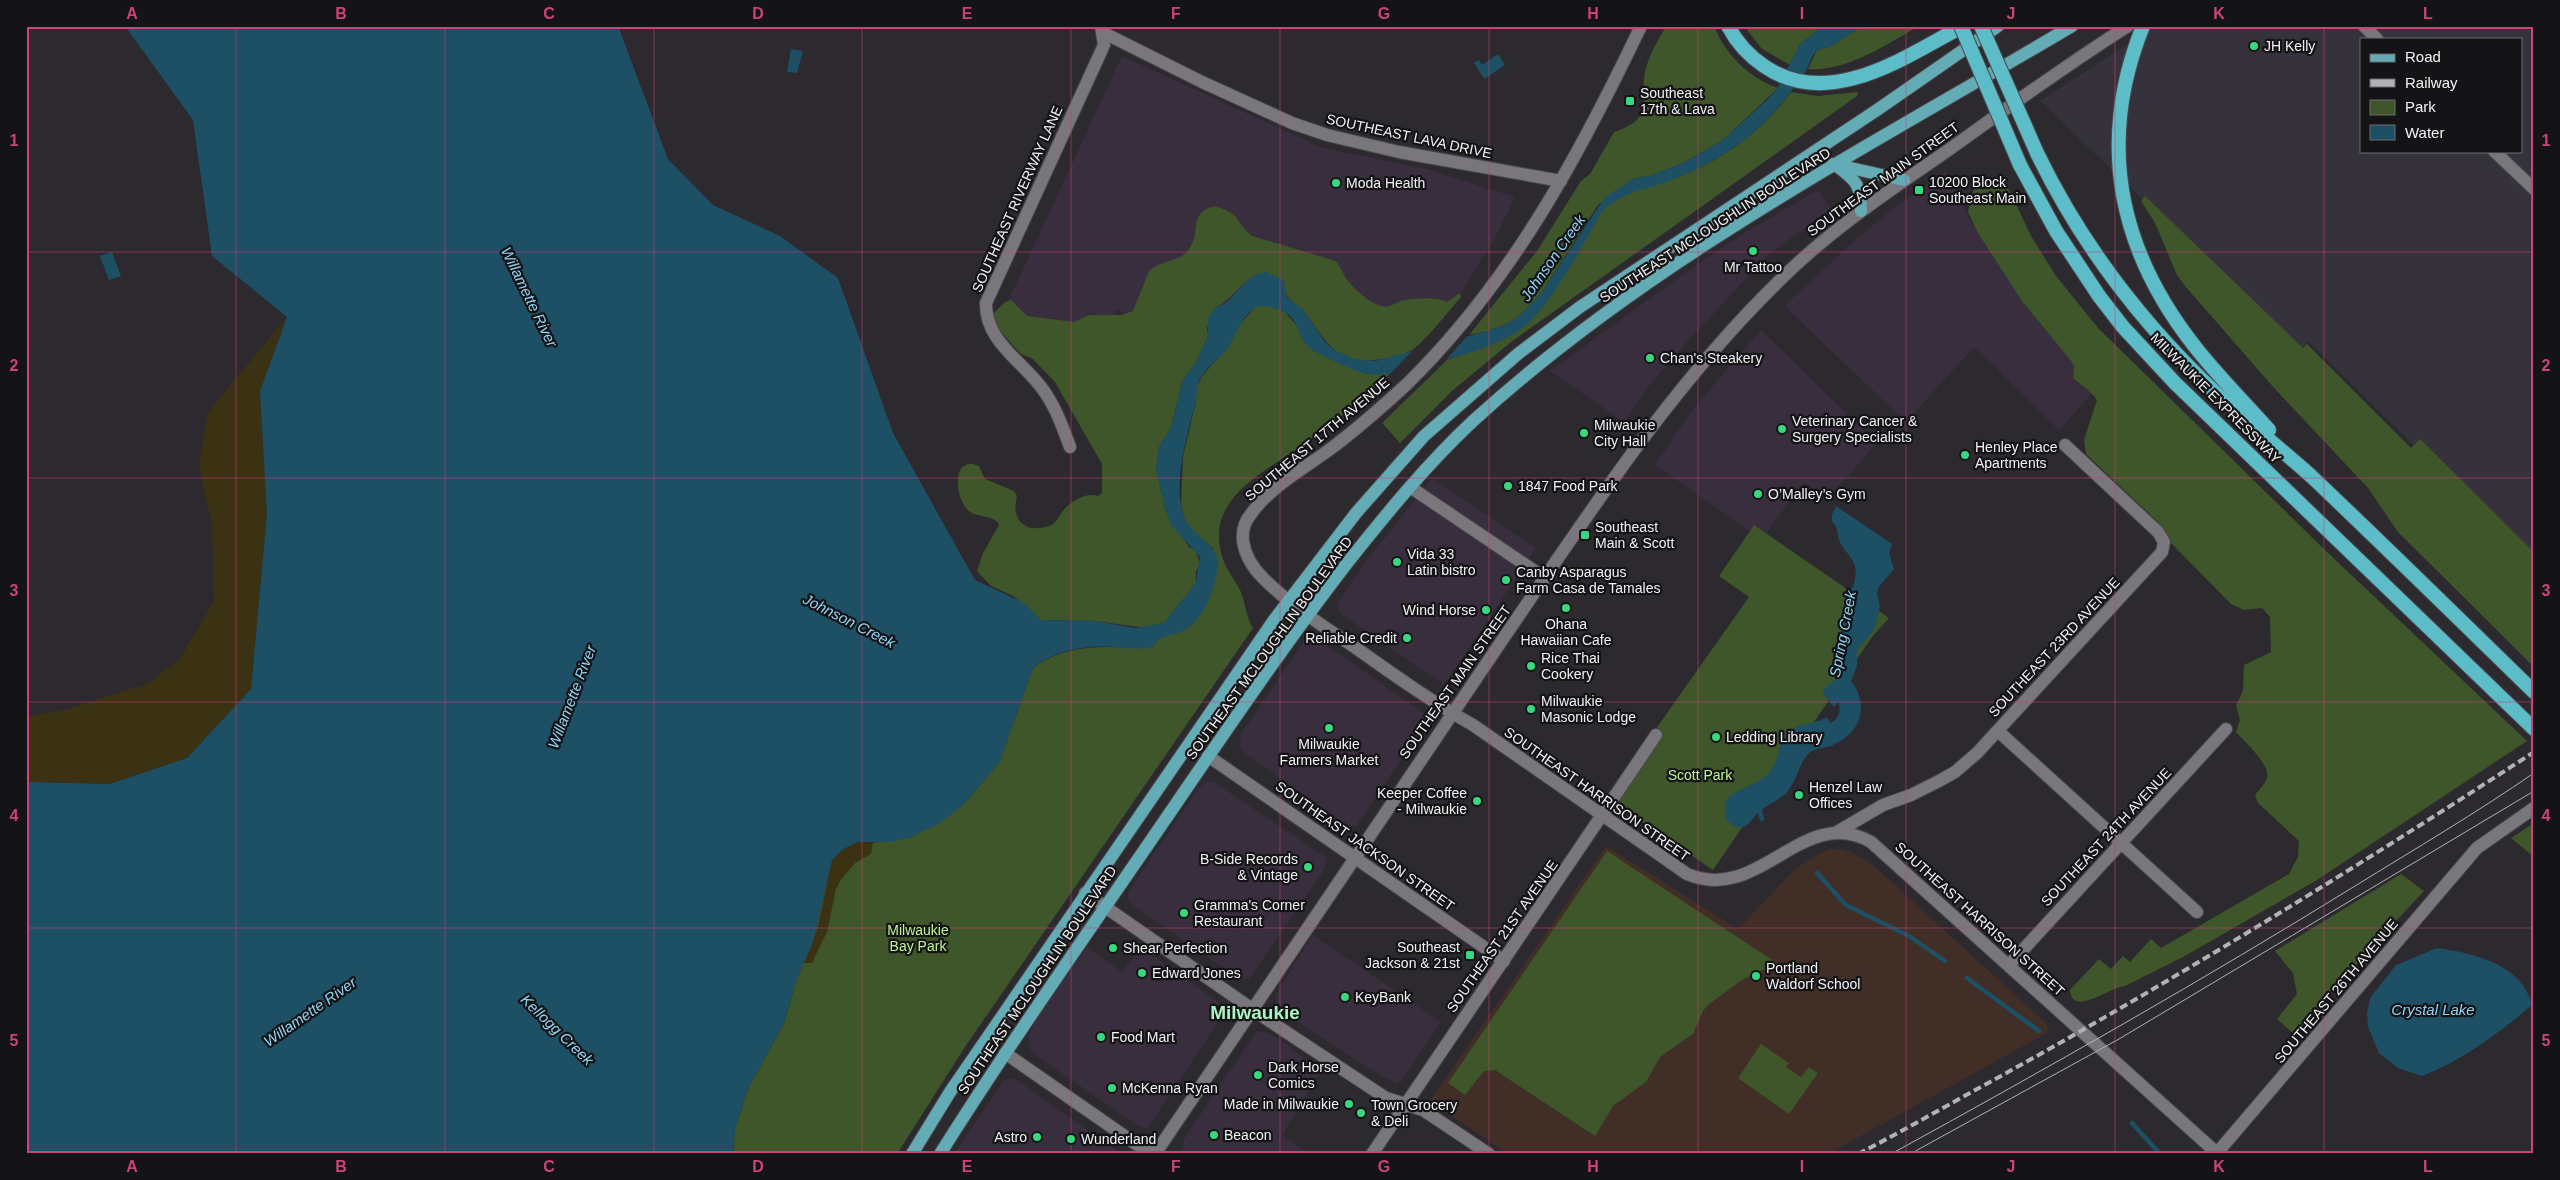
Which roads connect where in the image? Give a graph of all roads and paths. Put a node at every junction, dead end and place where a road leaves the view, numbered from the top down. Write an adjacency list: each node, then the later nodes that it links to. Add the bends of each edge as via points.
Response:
1 (1642, 26): 15 (street, SOUTHEAST 17TH AVENUE)
2 (1728, 26): 3 (highway, via 1751,56 1770,70 1792,80 1815,83 1839,82 1885,67)
3 (1962, 26): 28 (highway, MILWAUKIE EXPRESSWAY, bridge, via 2020,165 2076,264 2123,326 2202,409)
4 (1981, 26): 20 (highway, MILWAUKIE EXPRESSWAY, bridge, via 2053,187 2092,252 2138,312 2217,395)
5 (1998, 26): 23 (main road, SOUTHEAST MCLOUGHLIN BOULEVARD, via 1588,301 1519,353 1424,436 1356,513)
6 (2072, 26): 13 (main road, SOUTHEAST MCLOUGHLIN BOULEVARD)
7 (2128, 26): 14 (street, SOUTHEAST MAIN STREET)
8 (2143, 26): 20 (highway, via 2126,76 2118,129 2118,156 2127,216 2136,247 2175,320 2197,349)
9 (2364, 26): 11 (street)
10 (1098, 28): 15 (street, SOUTHEAST LAVA DRIVE, via 1210,86 1327,135 1399,152); 19 (street, SOUTHEAST RIVERWAY LANE, via 1104,45 986,303 988,325 1044,391)
11 (2376, 38)
12 (2495, 152): 16 (street)
13 (1834, 164): 14 (main road); 17 (main road, via 1858,184); 21 (main road, SOUTHEAST MCLOUGHLIN BOULEVARD, via 1673,266 1597,321 1472,422)
14 (1904, 180): 17 (street, SOUTHEAST MAIN STREET)
15 (1561, 181): 23 (street, SOUTHEAST 17TH AVENUE, via 1499,279 1462,326 1384,404 1281,485 1247,519 1243,538 1251,564 1262,578)
16 (2534, 189)
17 (1861, 211): 22 (street, SOUTHEAST MAIN STREET, via 1782,278 1709,356 1666,408)
18 (2065, 445): 29 (street, SOUTHEAST 23RD AVENUE, via 2158,532 2164,546 2159,556)
19 (1070, 448)
20 (2310, 476): 25 (highway, MILWAUKIE EXPRESSWAY)
21 (1410, 487): 22 (street); 24 (main road, SOUTHEAST MCLOUGHLIN BOULEVARD)
22 (1545, 578): 26 (street, SOUTHEAST MAIN STREET)
23 (1289, 599): 24 (street, SOUTHEAST HARRISON STREET); 37 (main road, SOUTHEAST MCLOUGHLIN BOULEVARD)
24 (1308, 614): 26 (street, SOUTHEAST HARRISON STREET); 31 (main road, SOUTHEAST MCLOUGHLIN BOULEVARD)
25 (2533, 691)
26 (1451, 713): 33 (street, SOUTHEAST HARRISON STREET); 36 (street, SOUTHEAST MAIN STREET)
27 (2226, 729): 35 (street, SOUTHEAST 24TH AVENUE)
28 (2534, 729)
29 (1998, 731): 34 (street, SOUTHEAST 23RD AVENUE, via 1955,772 1911,795 1883,805); 35 (street)
30 (1656, 735): 33 (street, SOUTHEAST 21ST AVENUE)
31 (1208, 756): 36 (street, SOUTHEAST JACKSON STREET); 38 (main road, SOUTHEAST MCLOUGHLIN BOULEVARD)
32 (2534, 808): 46 (street, SOUTHEAST 26TH AVENUE, via 2477,848)
33 (1602, 815): 34 (street, SOUTHEAST HARRISON STREET, via 1682,871 1706,880 1726,880 1749,873 1808,839); 40 (street, SOUTHEAST 21ST AVENUE)
34 (1837, 832): 41 (street, SOUTHEAST HARRISON STREET, via 1857,836 1880,848)
35 (2121, 842): 39 (street); 41 (street, SOUTHEAST 24TH AVENUE)
36 (1354, 856): 40 (street, SOUTHEAST JACKSON STREET); 42 (street, SOUTHEAST MAIN STREET)
37 (1085, 893): 38 (street); 47 (main road, SOUTHEAST MCLOUGHLIN BOULEVARD, via 950,1092)
38 (1105, 907): 42 (street); 43 (main road, SOUTHEAST MCLOUGHLIN BOULEVARD)
39 (2197, 912)
40 (1504, 961): 44 (street, SOUTHEAST 21ST AVENUE)
41 (2009, 965): 46 (street, SOUTHEAST HARRISON STREET)
42 (1254, 1010): 44 (street, via 1386,1098); 45 (street, SOUTHEAST MAIN STREET)
43 (1005, 1053): 45 (street, via 1136,1144); 48 (main road, SOUTHEAST MCLOUGHLIN BOULEVARD)
44 (1405, 1104): 49 (street, SOUTHEAST 21ST AVENUE); 50 (street, via 1424,1110)
45 (1156, 1153)
46 (2218, 1153)
47 (912, 1154)
48 (940, 1154)
49 (1372, 1154)
50 (1489, 1154)

